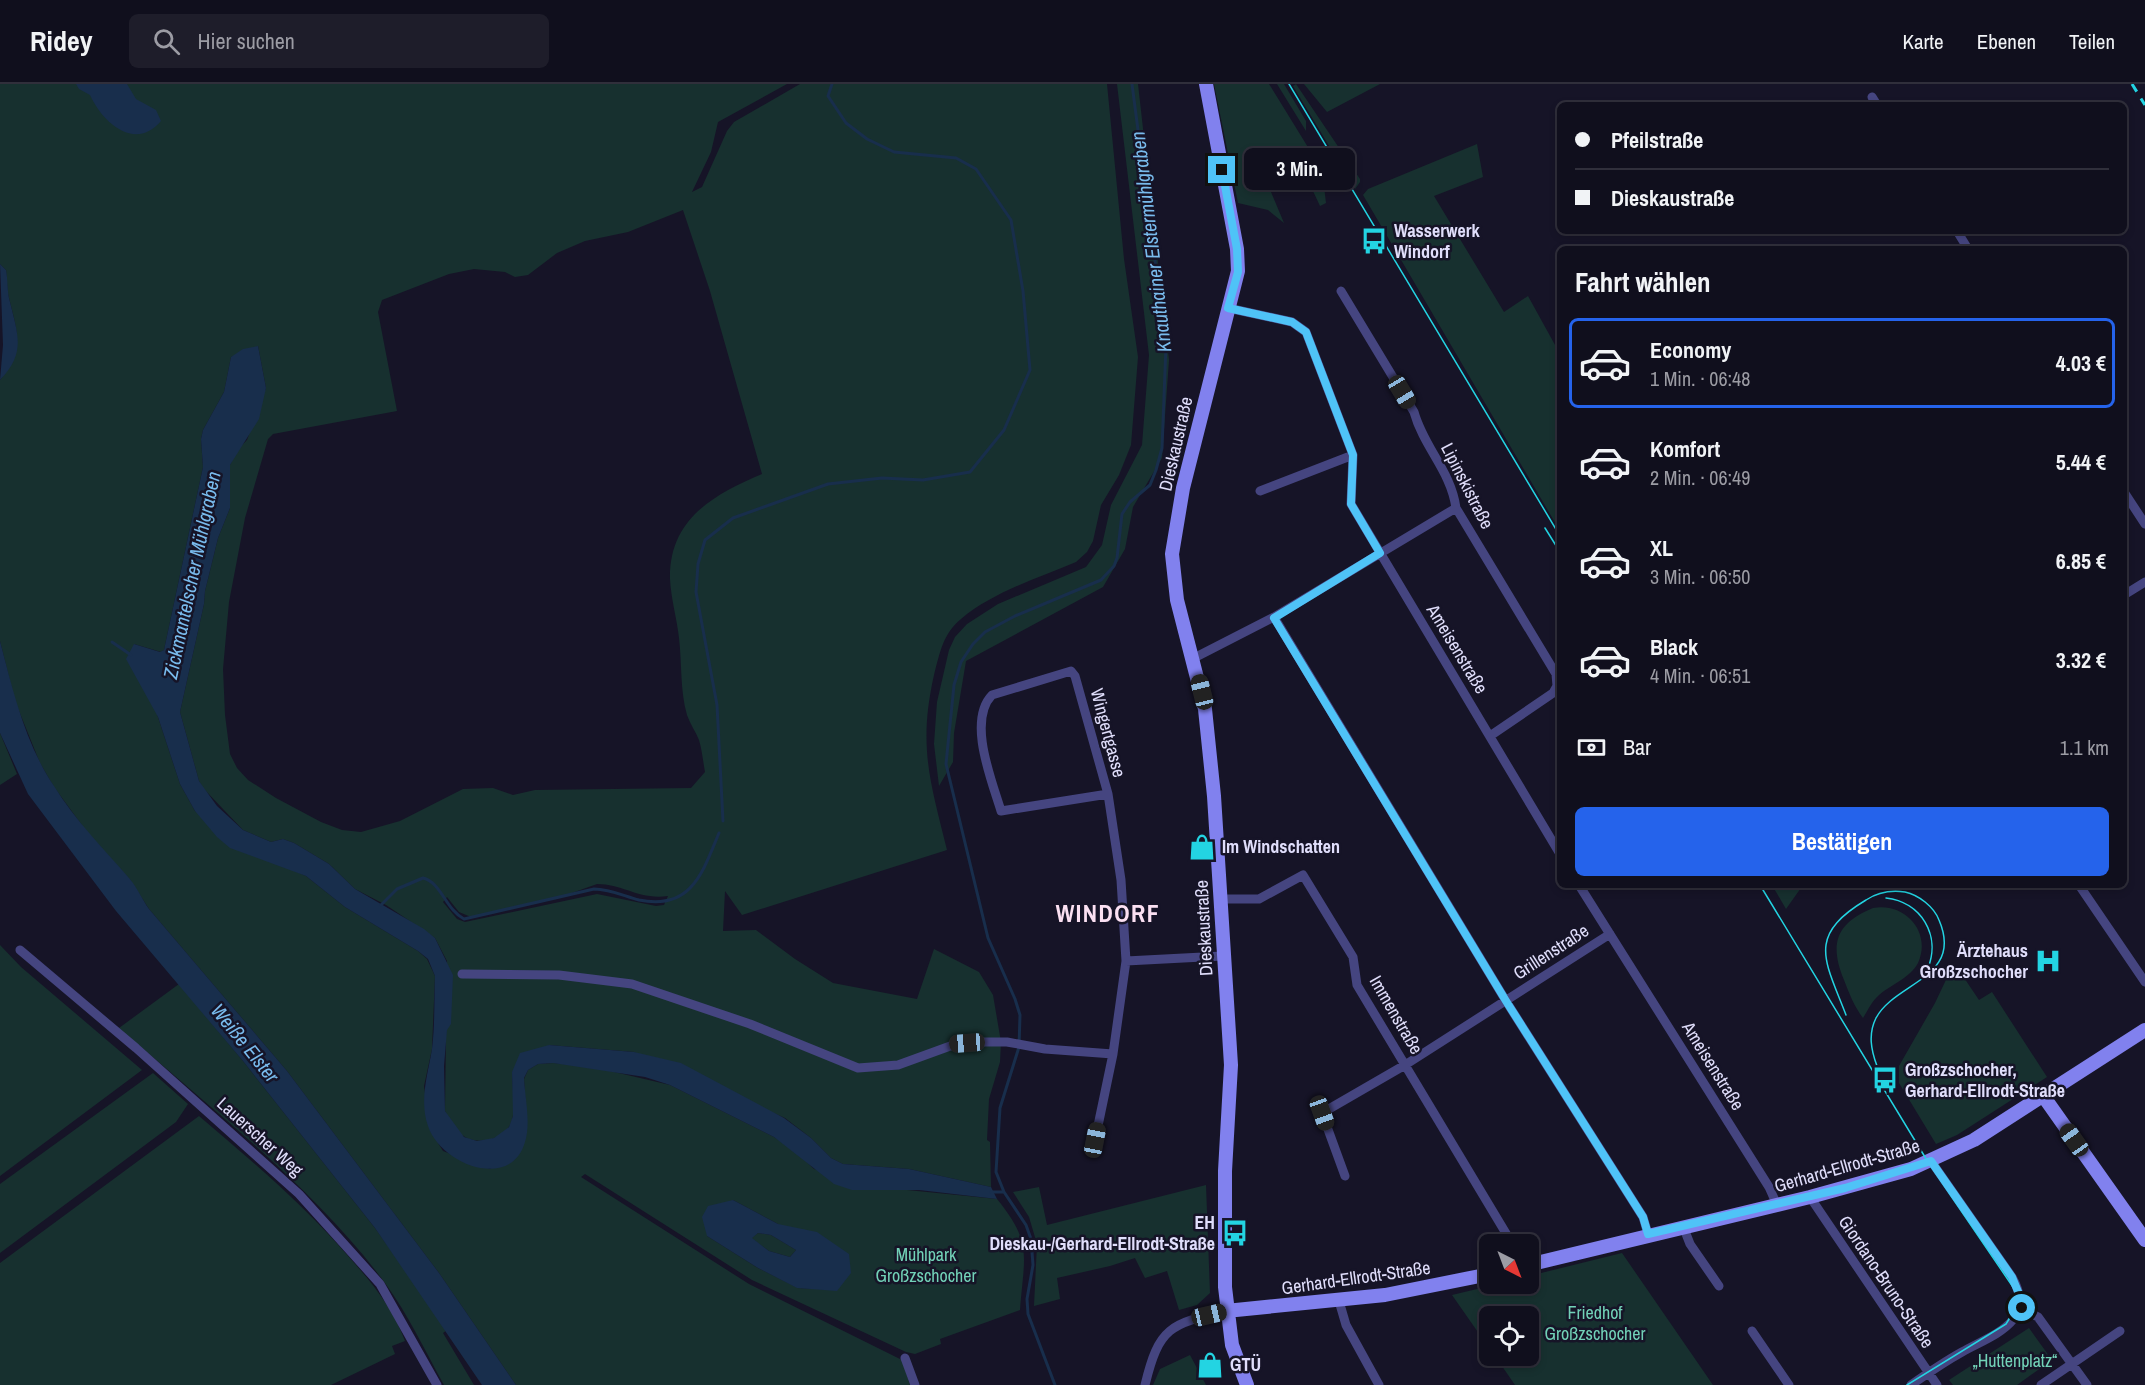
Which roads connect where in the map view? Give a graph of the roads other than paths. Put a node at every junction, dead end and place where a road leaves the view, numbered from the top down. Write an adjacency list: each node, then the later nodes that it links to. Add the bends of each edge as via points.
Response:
1 (1206, 84): 3 (main road, Dieskaustraße, via 1237,249 1238,272)
2 (1341, 291): 7 (street, Lipinskistraße, via 1414,412 1420,431 1453,487)
3 (1228, 308): 4 (street, Ameisenstraße, via 1292,322 1306,332); 13 (main road, Dieskaustraße, via 1183,488 1172,554 1177,600)
4 (1353, 455): 5 (street); 9 (street, Ameisenstraße, via 1351,504)
5 (1260, 491)
6 (2127, 497): 8 (street)
7 (1456, 508): 9 (street); 14 (street, Lipinskistraße, via 1556,674 1557,686 1552,693)
8 (2145, 524)
9 (1380, 553): 12 (street); 14 (street, Ameisenstraße)
10 (2145, 582): 11 (street)
11 (2127, 593)
12 (1274, 618): 13 (street); 26 (street)
13 (1194, 658): 19 (main road, Dieskaustraße, via 1205,709)
14 (1490, 736): 16 (street, Ameisenstraße)
15 (1108, 794): 15 (street, Wingertgasse, via 1071,671 992,694 986,701 980,743 1001,811); 23 (street, Wingertgasse, via 1121,880)
16 (1557, 849)
17 (1581, 888): 20 (street, Ameisenstraße)
18 (2081, 888): 25 (street)
19 (1220, 899): 22 (main road, Dieskaustraße); 29 (street, Immenstraße, via 1259,899 1303,875 1353,957 1356,985)
20 (1610, 934): 26 (street, Grillenstraße); 35 (street, Ameisenstraße)
21 (20, 950): 51 (street, Lauerscher Weg, via 299,1194 380,1284)
22 (1222, 956): 23 (street); 45 (main road, Dieskaustraße, via 1231,1065)
23 (1126, 961): 28 (street, Wingertgasse)
24 (462, 974): 28 (street, via 559,975 632,984 750,1024 858,1068 898,1065 953,1044 1001,1042)
25 (2145, 982)
26 (1506, 1001): 29 (street, Grillenstraße); 38 (street, via 1643,1217)
27 (2145, 1030): 30 (main road, Gerhard-Ellrodt-Straße)
28 (1113, 1054): 31 (street, Wingertgasse)
29 (1406, 1065): 33 (street, Grillenstraße, via 1322,1113); 37 (street, Immenstraße)
30 (2044, 1097): 32 (main road, Gerhard-Ellrodt-Straße); 39 (main road)
31 (1095, 1140)
32 (1931, 1161): 34 (main road, Gerhard-Ellrodt-Straße); 44 (street, via 2012,1277)
33 (1345, 1176)
34 (1810, 1197): 35 (main road, Gerhard-Ellrodt-Straße); 50 (street, Giordano-Bruno-Straße)
35 (1777, 1205): 36 (main road, Gerhard-Ellrodt-Straße)
36 (1683, 1226): 38 (main road, Gerhard-Ellrodt-Straße); 42 (street, via 1690,1244)
37 (1507, 1234)
38 (1648, 1234): 40 (main road, Gerhard-Ellrodt-Straße)
39 (2145, 1240)
40 (1539, 1262)
41 (1479, 1276): 43 (main road, Gerhard-Ellrodt-Straße)
42 (1719, 1286)
43 (1339, 1301): 45 (main road, Gerhard-Ellrodt-Straße); 55 (street, via 1346,1325)
44 (2019, 1307): 49 (street, via 2036,1314); 50 (street, via 2006,1329)
45 (1226, 1311): 53 (street, via 1188,1319 1169,1330 1154,1351); 54 (main road, Dieskaustraße, via 1232,1345)
46 (1752, 1331): 56 (street)
47 (2120, 1331): 49 (street)
48 (905, 1358): 52 (street)
49 (2072, 1363): 59 (street); 60 (street)
50 (1928, 1373): 57 (street); 58 (street, Giordano-Bruno-Straße)
51 (437, 1385)
52 (915, 1385)
53 (1145, 1385)
54 (1247, 1385)
55 (1379, 1385)
56 (1789, 1385)
57 (1911, 1385)
58 (1937, 1385)
59 (2041, 1385)
60 (2087, 1385)

